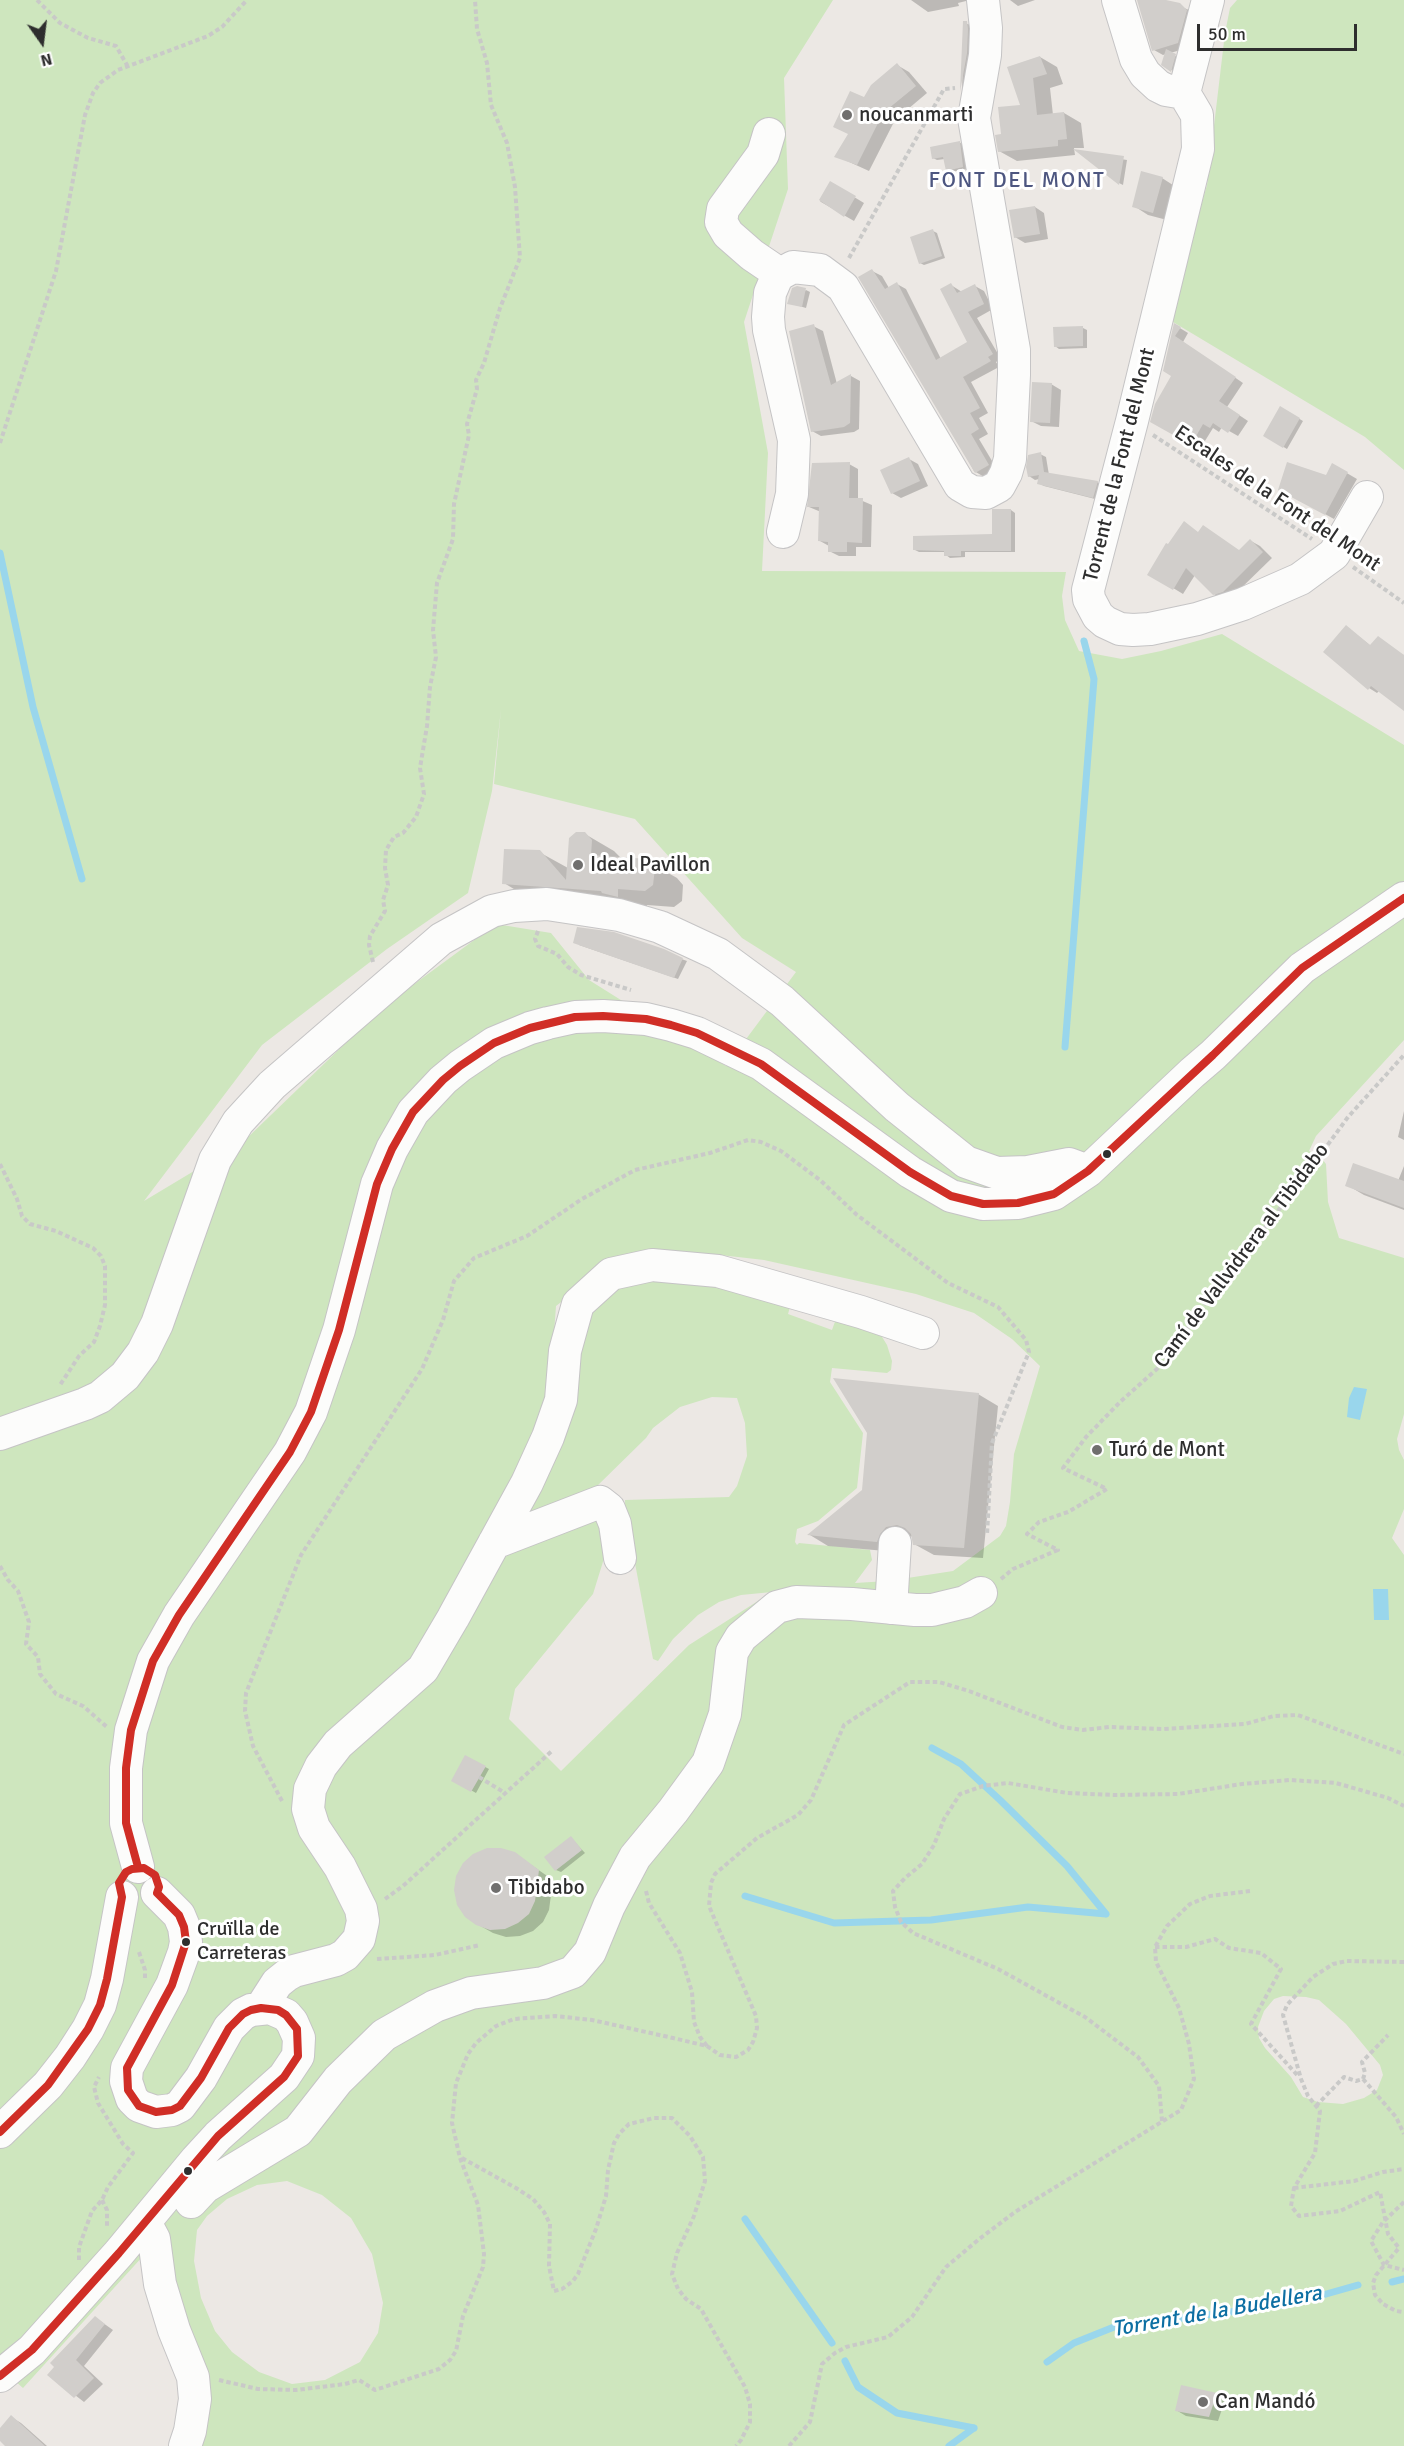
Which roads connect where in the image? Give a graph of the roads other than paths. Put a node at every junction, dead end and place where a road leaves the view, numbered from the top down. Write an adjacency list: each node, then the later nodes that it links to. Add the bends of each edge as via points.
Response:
1 (983, 0): 6 (street, via 985,55 974,118 1010,322 1014,375 1010,459 999,486 979,493 960,485 849,294 836,280 811,268 793,267)
2 (1118, 0): 4 (street, via 1136,59 1145,74 1166,90)
3 (1208, 0): 4 (street)
4 (1185, 93): 7 (street, Torrent de la Font del Mont, via 1197,115 1198,149 1088,590 1092,608 1105,622 1120,629 1150,629 1221,612 1300,579 1334,554)
5 (769, 134): 6 (street, via 764,154 723,208 721,222 728,234)
6 (780, 274): 8 (street, via 770,293 769,330 792,424 795,456)
7 (1367, 497)
8 (783, 532)
9 (1404, 898): 10 (street, via 1302,968)
10 (1088, 1171): 12 (street, via 1069,1164 997,1173 966,1162 897,1107 782,1001 718,954 660,927 619,915 547,904 492,911 441,939 272,1085 228,1136 215,1160 157,1324 125,1376 100,1396); 18 (street, via 1054,1194 1018,1203 983,1204 951,1196 910,1172 761,1064 697,1033 646,1019 575,1017 548,1023 494,1043 460,1066 413,1112 392,1149 377,1184 339,1330 311,1412 290,1452 153,1660 131,1730 126,1767 126,1823)
11 (923, 1333): 13 (street, via 718,1270 652,1265 611,1274 578,1304 566,1351 561,1400 548,1437)
12 (0, 1434)
13 (494, 1543): 15 (street, via 600,1502 609,1509 615,1524); 21 (street, via 423,1669 338,1744 310,1789 308,1809 314,1828 340,1867 363,1915 359,1939 336,1960 287,1975)
14 (895, 1543): 17 (street)
15 (620, 1558)
16 (981, 1593): 17 (street, via 965,1602 932,1610)
17 (891, 1608): 23 (street, via 796,1602 777,1607 741,1637 732,1652 725,1714 708,1762 635,1857 590,1952 573,1972 543,1983 471,1993 435,2006 384,2035 338,2080 298,2131 213,2182)
18 (138, 1867): 19 (street, via 155,1875); 20 (street, via 122,1877)
19 (158, 1893): 20 (street, via 144,1906 131,1905); 21 (street, via 179,1915 186,1942 172,1984 127,2068 126,2081 132,2099 156,2112 180,2106 193,2092 236,2021)
20 (122, 1897): 22 (street, via 100,2005 88,2029 48,2085)
21 (261, 2008): 23 (street, via 286,2015 297,2029 300,2047 292,2067 218,2136)
22 (0, 2132)
23 (191, 2202): 24 (street)
24 (145, 2222): 25 (street, via 32,2349); 26 (street, via 154,2239 159,2284 193,2377 195,2399)
25 (0, 2376)
26 (185, 2446)

